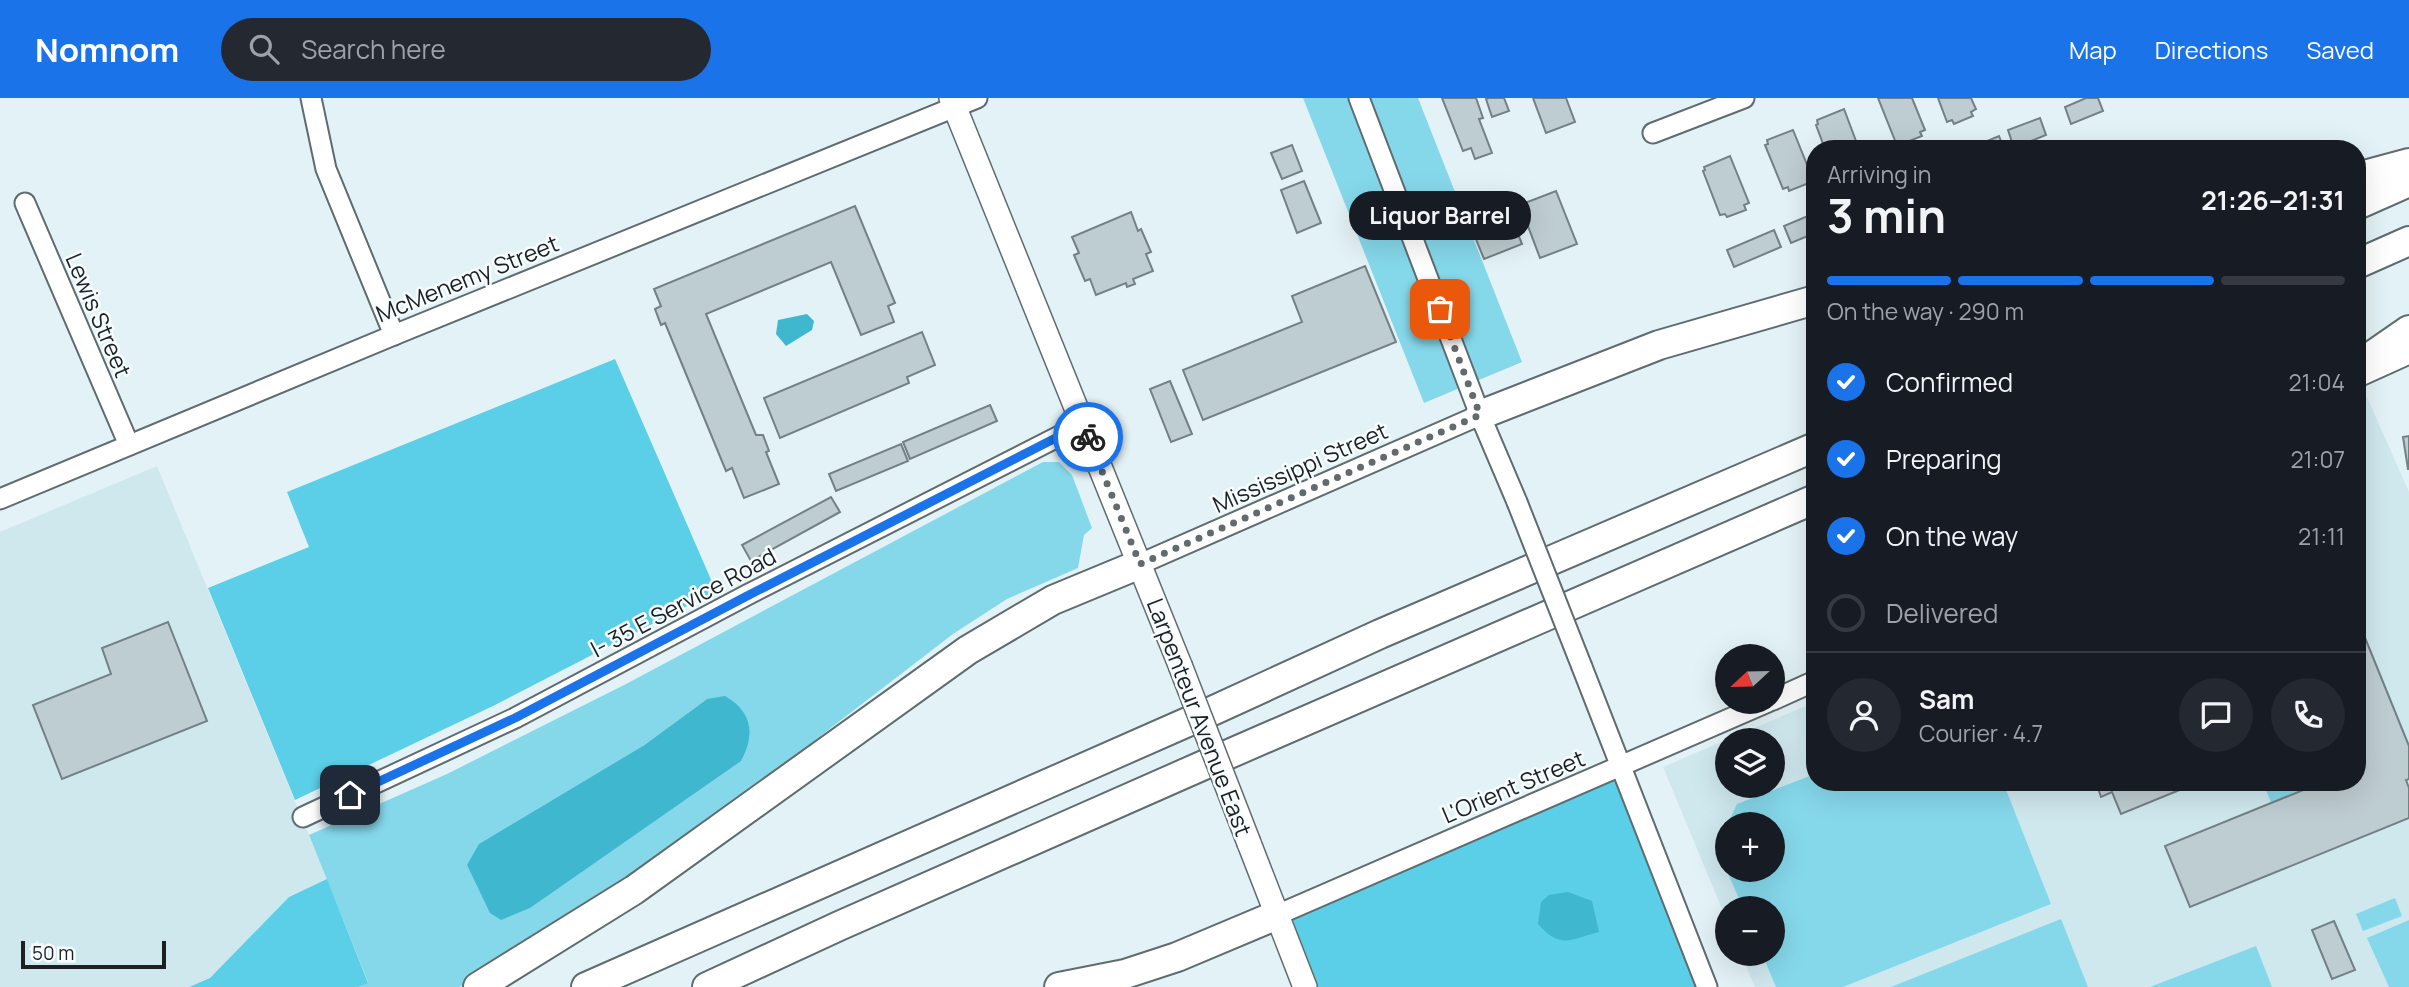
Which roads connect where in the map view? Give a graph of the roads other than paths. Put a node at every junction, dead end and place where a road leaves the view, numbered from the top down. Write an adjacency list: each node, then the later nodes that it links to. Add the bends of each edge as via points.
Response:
1 (311, 98): 15 (street, via 326,169)
2 (976, 98): 5 (street, McMenemy Street)
3 (1359, 98): 20 (street)
4 (1744, 98): 6 (street)
5 (953, 103): 15 (street, McMenemy Street); 21 (main road, Larpenteur Avenue East)
6 (1653, 133)
7 (2409, 163): 8 (highway)
8 (2366, 175)
9 (2409, 182): 10 (highway)
10 (2366, 201)
11 (25, 203): 22 (street, Lewis Street)
12 (2409, 241): 13 (highway)
13 (2366, 260)
14 (1806, 303): 20 (highway, via 1659,345)
15 (394, 335): 22 (street, McMenemy Street)
16 (2407, 338): 17 (street); 18 (highway); 19 (street)
17 (2366, 349)
18 (2366, 361)
19 (2366, 370)
20 (1480, 415): 26 (street, Mississippi Street); 30 (street, bridge)
21 (1083, 424): 26 (main road, Larpenteur Avenue East); 31 (street, I- 35 E Service Road, via 515,718)
22 (128, 446): 24 (street, McMenemy Street)
23 (1806, 451): 34 (highway)
24 (0, 499)
25 (1806, 503): 35 (highway)
26 (1140, 564): 32 (main road, Larpenteur Avenue East, bridge); 33 (highway, via 1053,600 968,650 634,890)
27 (1806, 685): 28 (street, L'Orient Street)
28 (1785, 695)
29 (1741, 714): 30 (street, L'Orient Street)
30 (1621, 767): 32 (street, L'Orient Street); 38 (street)
31 (303, 817)
32 (1277, 915): 36 (highway, via 1177,957 1125,974); 37 (main road, Larpenteur Avenue East)
33 (478, 987)
34 (586, 987)
35 (707, 987)
36 (1059, 987)
37 (1305, 987)
38 (1707, 987)

